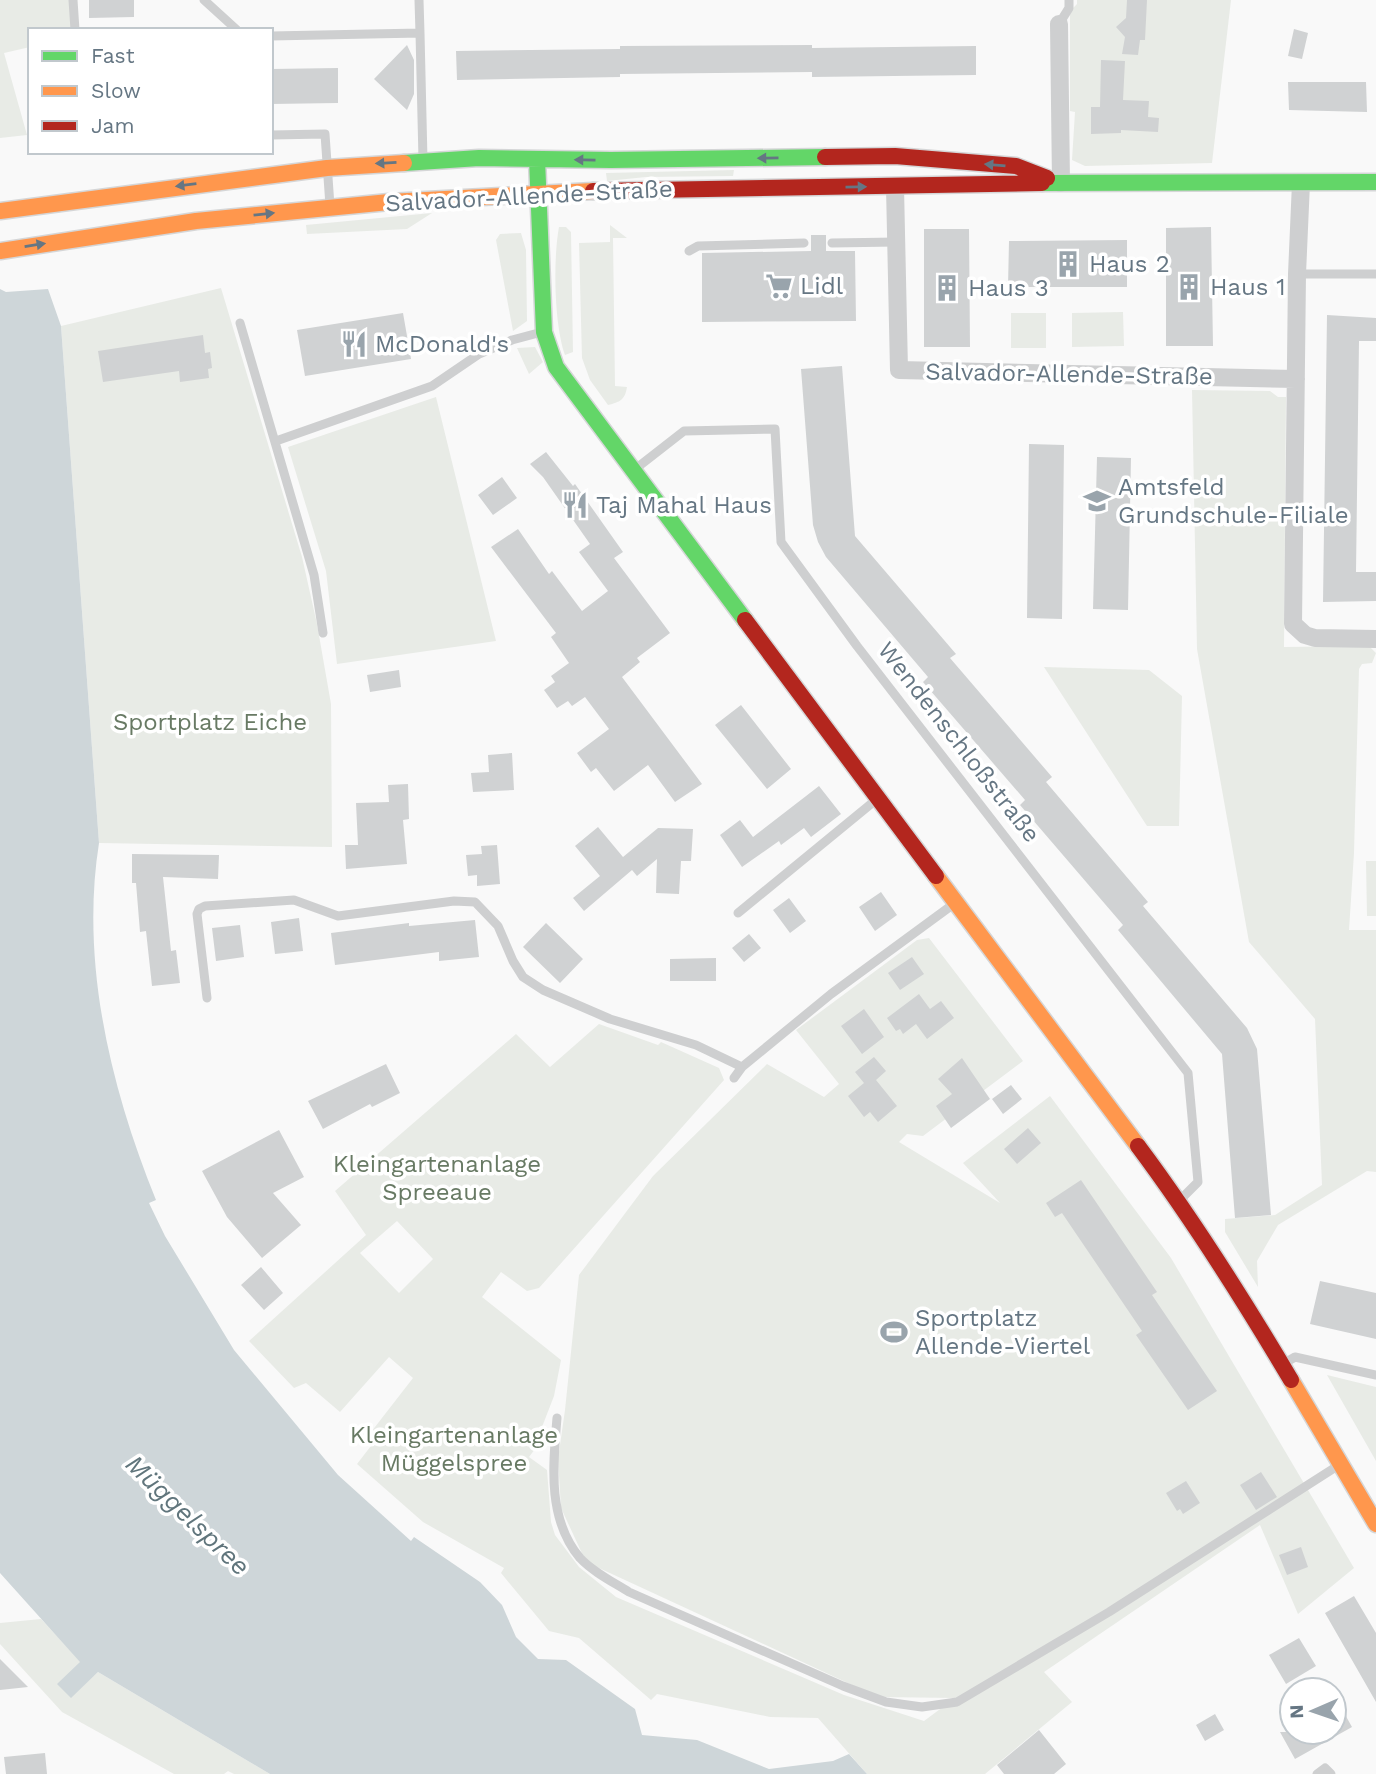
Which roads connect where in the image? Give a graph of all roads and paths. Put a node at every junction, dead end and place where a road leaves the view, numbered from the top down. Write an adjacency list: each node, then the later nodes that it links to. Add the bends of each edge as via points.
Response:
1 (73, 0): 6 (lane)
2 (204, 0): 7 (lane)
3 (419, 0): 8 (lane, Salvador-Allende-Straße)
4 (1069, 0): 5 (lane)
5 (1059, 24): 16 (street)
6 (75, 28)
7 (235, 28)
8 (419, 33): 9 (lane); 12 (lane, Salvador-Allende-Straße)
9 (273, 36)
10 (273, 135): 13 (lane, via 325,134)
11 (537, 159): 12 (main road, Salvador-Allende-Straße); 14 (main road, Salvador-Allende-Straße, one-way to 11); 18 (main road)
12 (423, 160): 13 (main road, Salvador-Allende-Straße, one-way to 13)
13 (327, 168): 19 (lane); 20 (main road, Salvador-Allende-Straße, one-way to 20)
14 (895, 171): 16 (main road, Salvador-Allende-Straße); 16 (main road, Salvador-Allende-Straße, one-way to 14, via 1016,166); 18 (main road, Salvador-Allende-Straße, one-way to 14, via 689,188); 21 (street, Salvador-Allende-Straße)
15 (1376, 182): 17 (main road, Salvador-Allende-Straße)
16 (1061, 183): 17 (main road, Salvador-Allende-Straße)
17 (1301, 183): 26 (street)
18 (539, 194): 19 (main road, Salvador-Allende-Straße); 29 (main road)
19 (330, 207): 24 (main road, Salvador-Allende-Straße, one-way to 19, via 196,221)
20 (0, 211)
21 (896, 242): 23 (lane); 30 (street, Salvador-Allende-Straße, via 899,370)
22 (804, 243): 25 (lane, via 698,246)
23 (832, 243)
24 (0, 251)
25 (689, 251)
26 (1297, 274): 27 (lane); 30 (street)
27 (1376, 274)
28 (240, 323): 31 (lane)
29 (544, 332): 31 (lane, via 479,354 432,386); 32 (main road, via 556,367)
30 (1296, 379): 34 (street, via 1293,624 1315,638)
31 (276, 441): 33 (lane, via 314,575)
32 (632, 471): 35 (main road); 41 (lane, Wendenschloßstraße, via 684,431 775,429 781,542 856,646 1188,1073 1198,1182)
33 (323, 633)
34 (1376, 639)
35 (878, 798): 36 (main road); 37 (lane)
36 (957, 902): 39 (lane); 41 (main road)
37 (738, 913)
38 (207, 998): 39 (lane, via 197,914 205,906 294,900 338,916 475,902 498,926 523,977 543,990 610,1019 715,1052)
39 (741, 1067): 40 (lane)
40 (734, 1078)
41 (1180, 1200): 42 (main road)
42 (1282, 1364): 43 (lane, via 1295,1357); 45 (main road)
43 (1376, 1375)
44 (557, 1418): 45 (lane, via 553,1462 557,1513 581,1558 603,1576 629,1592 843,1686 886,1702 922,1707 957,1703 986,1687)
45 (1340, 1464): 46 (main road)
46 (1376, 1524)
47 (1317, 1774): 48 (lane, via 1325,1769)
48 (1331, 1774)

